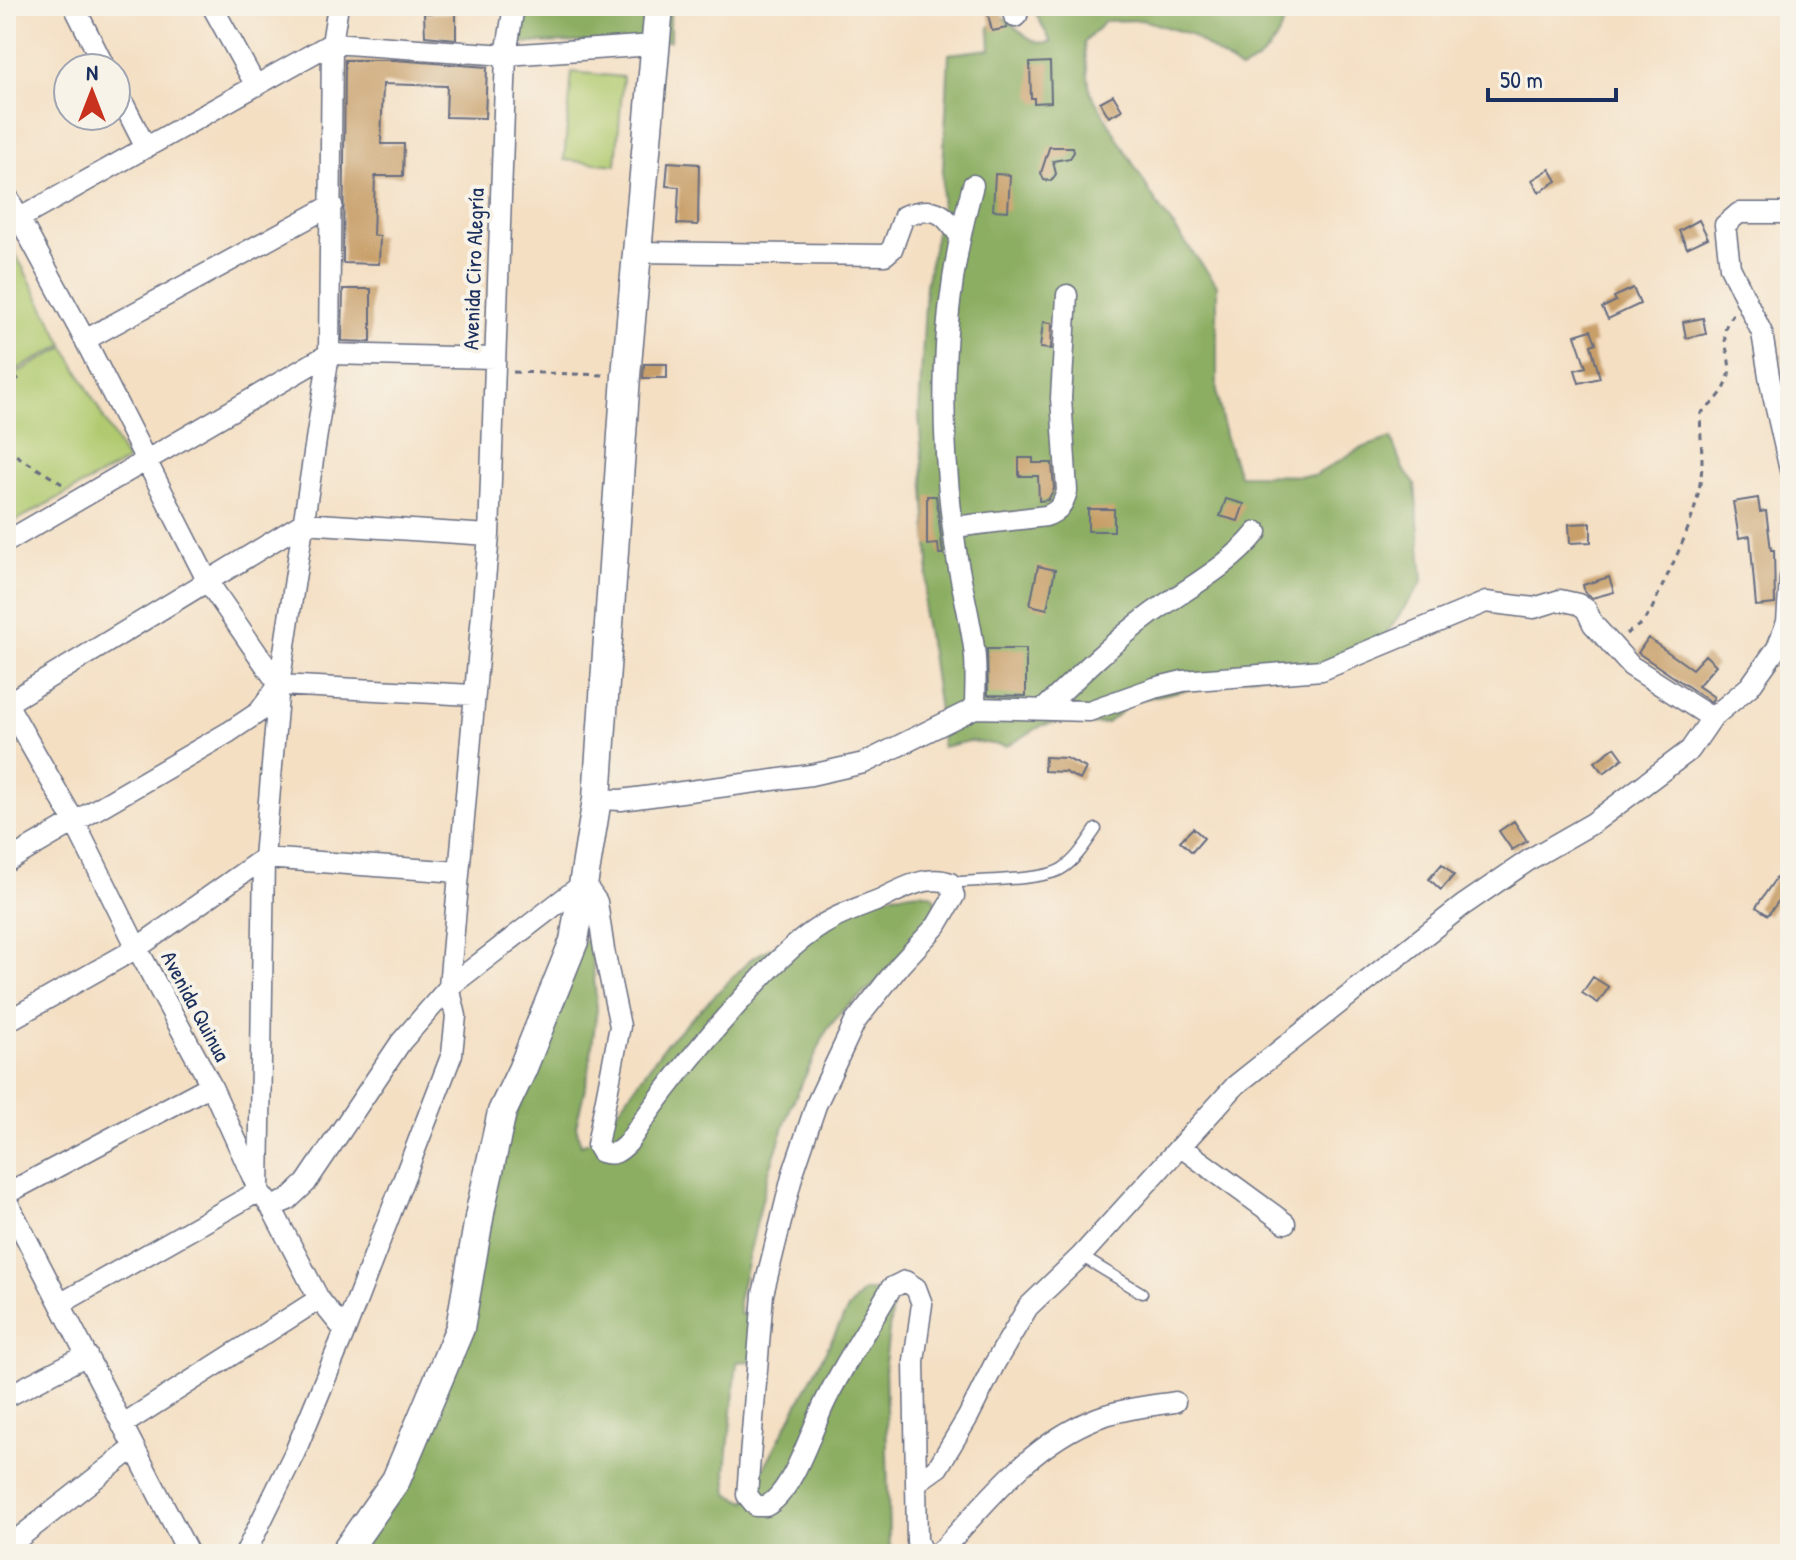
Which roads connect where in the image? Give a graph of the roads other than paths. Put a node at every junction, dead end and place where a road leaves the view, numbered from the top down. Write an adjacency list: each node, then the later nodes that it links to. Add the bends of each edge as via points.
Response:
1 (74, 6): 8 (street)
2 (212, 6): 10 (street)
3 (338, 6): 6 (street)
4 (514, 6): 9 (street, Avenida Ciro Alegría)
5 (659, 6): 7 (street)
6 (332, 43): 9 (street); 10 (street); 15 (street)
7 (654, 45): 9 (street); 19 (street)
8 (97, 52)
9 (506, 55): 23 (street, Avenida Ciro Alegría)
10 (256, 86): 12 (street)
11 (132, 120): 12 (street)
12 (146, 148): 17 (street)
13 (973, 185): 18 (street)
14 (6, 194): 17 (street)
15 (332, 205): 21 (street); 22 (street)
16 (1790, 213): 25 (street, via 1739,213 1725,225 1730,267 1762,333)
17 (12, 222): 21 (street)
18 (959, 235): 19 (street, via 944,214 930,210 904,216 885,255); 27 (street, via 944,350)
19 (637, 252): 39 (street)
20 (1067, 295): 27 (street, via 1061,398 1067,491 1063,503 1046,516)
21 (85, 340): 24 (street)
22 (329, 354): 23 (street); 24 (street); 26 (street)
23 (494, 358): 29 (street, Avenida Ciro Alegría)
24 (147, 462): 30 (street); 32 (street)
25 (1790, 470)
26 (303, 523): 29 (street); 32 (street); 33 (street)
27 (954, 527): 36 (street, via 974,650)
28 (1257, 532): 37 (street, via 1233,557 1128,632)
29 (489, 535): 34 (street, Avenida Ciro Alegría)
30 (6, 542)
31 (1790, 578): 38 (street, via 1787,622 1777,648 1750,686)
32 (208, 582): 33 (street); 35 (street)
33 (279, 685): 34 (street); 40 (street, via 259,712 229,732); 42 (street)
34 (473, 695): 44 (street, Avenida Ciro Alegría)
35 (6, 703): 40 (street, Avenida Quinua)
36 (975, 708): 37 (street); 39 (street, via 864,763 811,775)
37 (1045, 708): 38 (street, via 1089,711 1183,681 1322,670 1486,602 1534,608 1560,600 1586,609 1631,666)
38 (1712, 718): 51 (street, via 1690,750 1665,771 1462,906 1236,1085)
39 (597, 799): 45 (street)
40 (74, 821): 43 (street); 47 (street, Avenida Quinua)
41 (1096, 829): 46 (lane, via 1061,870 1034,878)
42 (264, 858): 44 (street); 47 (street); 53 (street)
43 (6, 862)
44 (459, 872): 48 (street, Avenida Ciro Alegría)
45 (584, 883): 46 (street, via 597,902 620,1026 597,1145 608,1154 628,1143 716,1027 787,952 825,923 902,888 932,880); 48 (street); 69 (street, via 574,941 502,1112 460,1328 396,1480)
46 (950, 883): 65 (street, via 954,896 937,925 855,1022 802,1146 763,1294 747,1495 756,1506 766,1506 780,1495 826,1400 891,1288 905,1281 916,1288 922,1304 914,1361)
47 (137, 948): 49 (street); 50 (street, Avenida Quinua)
48 (449, 987): 53 (street, via 401,1042 306,1183 288,1200); 59 (street, Avenida Ciro Alegría, via 456,1016 452,1054)
49 (6, 1022)
50 (211, 1085): 52 (street); 53 (street, Avenida Quinua)
51 (1181, 1147): 54 (street); 55 (street)
52 (6, 1196): 58 (street)
53 (265, 1199): 57 (street, Avenida Quinua); 58 (street)
54 (1285, 1223)
55 (1081, 1256): 56 (lane); 65 (street, via 1028,1307 938,1467)
56 (1142, 1293)
57 (319, 1299): 59 (street, Avenida Quinua); 63 (street)
58 (60, 1304): 60 (street)
59 (345, 1331): 68 (street, Avenida Ciro Alegría)
60 (87, 1355): 61 (street); 63 (street)
61 (6, 1397)
62 (1175, 1402): 71 (street, via 1082,1425 1018,1468)
63 (122, 1425): 64 (street)
64 (134, 1448): 66 (street); 67 (street)
65 (917, 1482): 70 (street, via 917,1541)
66 (6, 1548)
67 (189, 1554)
68 (245, 1554)
69 (344, 1554)
70 (923, 1554)
71 (935, 1554)

